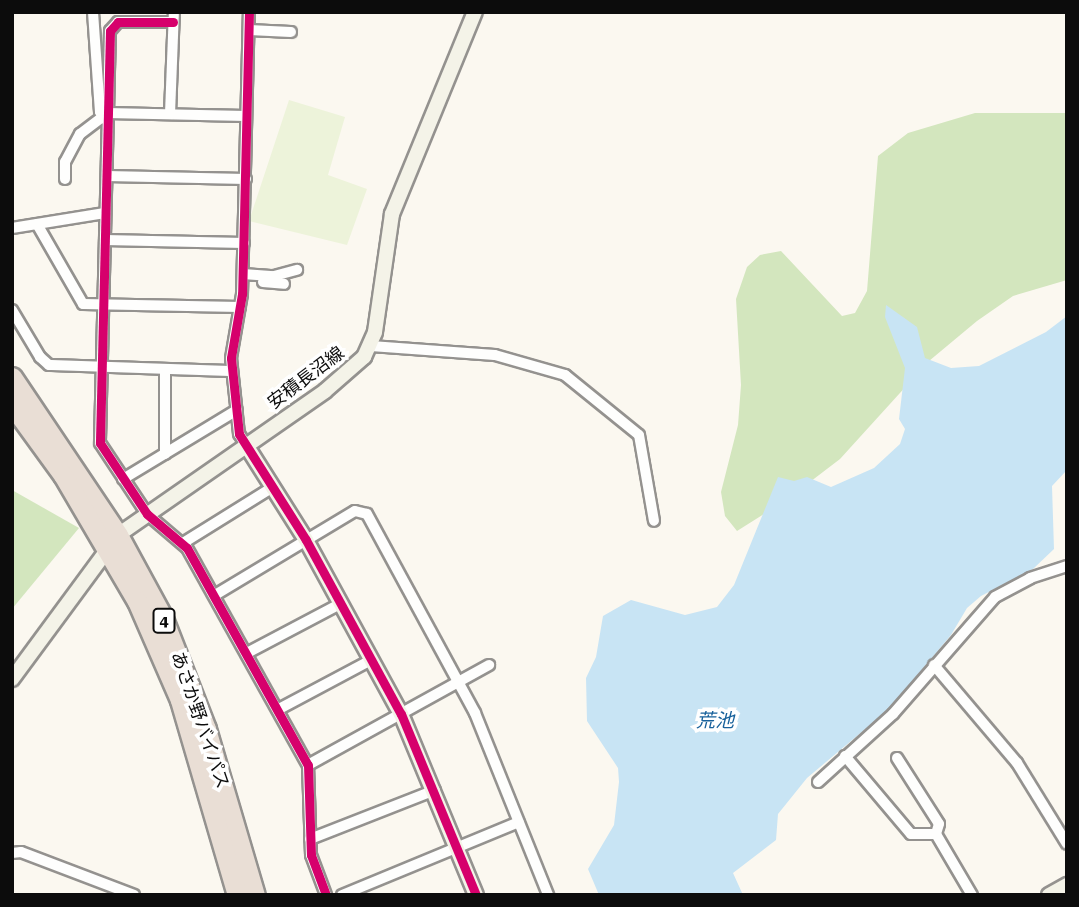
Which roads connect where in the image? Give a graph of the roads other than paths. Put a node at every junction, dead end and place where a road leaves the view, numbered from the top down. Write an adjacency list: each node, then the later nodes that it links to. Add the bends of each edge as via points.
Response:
1 (93, 12): 9 (street)
2 (249, 12): 5 (street)
3 (475, 12): 24 (main road, 安積長沼線, via 392,214)
4 (173, 17): 7 (street); 9 (street, via 118,22 110,31)
5 (249, 30): 6 (street); 8 (street)
6 (291, 32)
7 (170, 114): 8 (street); 9 (street)
8 (246, 116): 12 (street)
9 (105, 117): 10 (street); 11 (street, via 80,134 65,162)
10 (107, 176): 12 (street); 13 (street)
11 (65, 179)
12 (246, 179): 17 (street)
13 (106, 214): 14 (street); 16 (street)
14 (37, 224): 15 (street); 21 (street, via 78,300)
15 (12, 228)
16 (105, 240): 17 (street); 21 (street)
17 (244, 243): 19 (street)
18 (298, 270): 19 (street)
19 (243, 277): 20 (street); 22 (street)
20 (284, 284)
21 (103, 304): 22 (street); 25 (street)
22 (240, 307): 27 (street)
23 (12, 310): 25 (street, via 45,363)
24 (371, 346): 31 (main road, 安積長沼線, via 342,379); 36 (street, via 495,355 565,375 639,435)
25 (102, 367): 26 (street); 33 (street, via 100,443)
26 (165, 369): 27 (street); 32 (street)
27 (232, 371): 30 (street)
28 (12, 377): 39 (highway, あさか野バイパス / 4)
29 (12, 405): 39 (highway, あさか野バイパス / 4)
30 (237, 411): 31 (street, via 239,433); 32 (street)
31 (246, 445): 34 (main road); 35 (main road, 安積長沼線)
32 (165, 454): 33 (street)
33 (123, 479): 35 (street)
34 (273, 487): 37 (main road); 38 (street)
35 (147, 514): 38 (street); 39 (main road, 安積長沼線)
36 (654, 521)
37 (306, 540): 41 (street); 42 (main road); 48 (street, via 355,511 367,514)
38 (183, 542): 41 (street)
39 (113, 543): 47 (main road, 安積長沼線); 54 (highway, あさか野バイパス / 4, via 159,648); 57 (highway, あさか野バイパス / 4, via 143,576 176,649)
40 (1067, 566): 46 (street, via 1030,578 995,597)
41 (215, 595): 43 (street)
42 (340, 604): 43 (street); 44 (main road)
43 (247, 653): 49 (street)
44 (371, 660): 49 (street); 50 (main road)
45 (489, 665): 48 (street)
46 (934, 665): 51 (street, via 892,714); 61 (street, via 1012,755)
47 (12, 679)
48 (458, 682): 50 (street); 58 (street)
49 (279, 709): 53 (street)
50 (401, 714): 53 (street); 56 (main road)
51 (845, 756): 55 (street); 59 (street, via 911,834)
52 (897, 758): 59 (street, via 939,824)
53 (307, 765): 60 (street)
54 (204, 781): 66 (highway, via 209,829); 67 (highway, あさか野バイパス / 4)
55 (818, 782)
56 (435, 790): 60 (street); 62 (main road)
57 (225, 793): 68 (highway, あさか野バイパス / 4); 69 (highway, via 239,818)
58 (519, 822): 62 (street); 73 (street)
59 (936, 834): 74 (street)
60 (310, 839): 70 (street, via 312,860)
61 (1067, 844)
62 (457, 850): 71 (street); 72 (main road)
63 (12, 853): 65 (street, via 21,852)
64 (1067, 885): 75 (main road)
65 (134, 895)
66 (227, 895)
67 (237, 895)
68 (255, 895)
69 (266, 895)
70 (326, 895)
71 (342, 895)
72 (476, 895)
73 (548, 895)
74 (972, 895)
75 (1049, 895)

